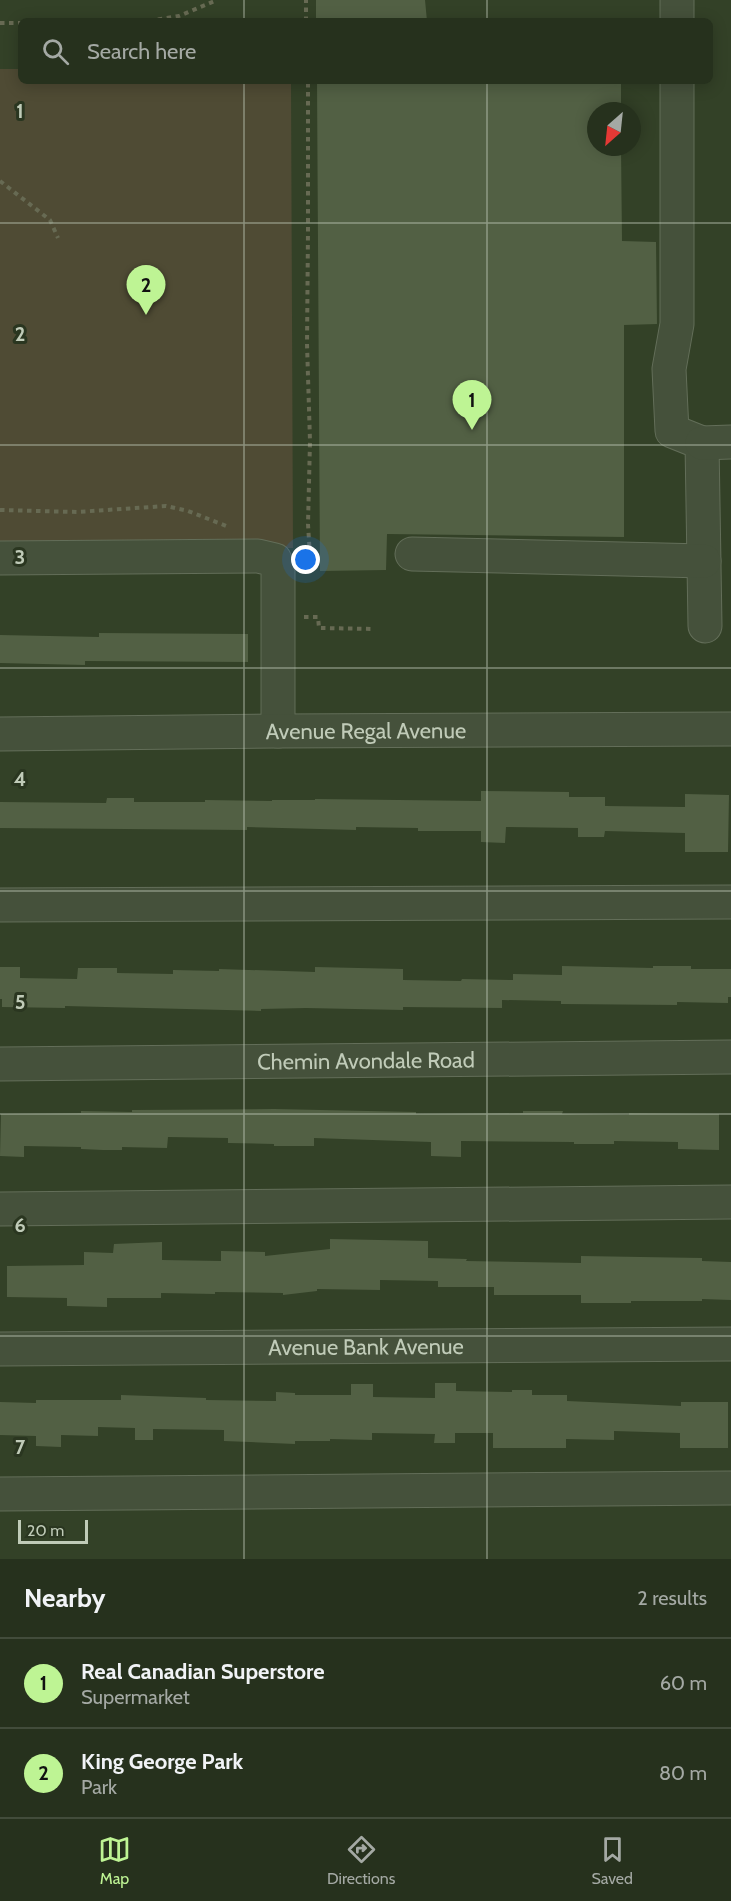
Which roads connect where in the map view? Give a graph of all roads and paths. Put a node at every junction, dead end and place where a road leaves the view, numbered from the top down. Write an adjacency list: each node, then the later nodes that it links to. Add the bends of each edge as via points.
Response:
1 (216, 0): 4 (path)
2 (306, 0): 5 (path)
3 (677, 0): 6 (street)
4 (167, 18)
5 (306, 18)
6 (677, 18)
7 (0, 23): 8 (path)
8 (18, 23)
9 (308, 84): 17 (path, via 309,557)
10 (677, 84): 13 (street, via 677,324 669,369 672,431)
11 (0, 181): 12 (path, via 50,220)
12 (58, 238)
13 (716, 443): 18 (street)
14 (0, 510): 17 (path, via 77,512 166,506 238,531)
15 (412, 554): 18 (street)
16 (0, 558): 17 (street)
17 (267, 561): 19 (street)
18 (704, 561): 20 (street)
19 (278, 618): 21 (path, via 318,617 319,628); 23 (street)
20 (705, 627)
21 (374, 629)
22 (731, 729): 23 (street, Avenue Regal Avenue)
23 (278, 730): 24 (street, Avenue Regal Avenue)
24 (0, 734)
25 (731, 902): 26 (street)
26 (0, 905)
27 (731, 1057): 28 (street, Chemin Avondale Road)
28 (0, 1064)
29 (731, 1202): 30 (street)
30 (0, 1209)
31 (731, 1344): 32 (street, Avenue Bank Avenue)
32 (0, 1349)
33 (731, 1488): 34 (street)
34 (0, 1494)

